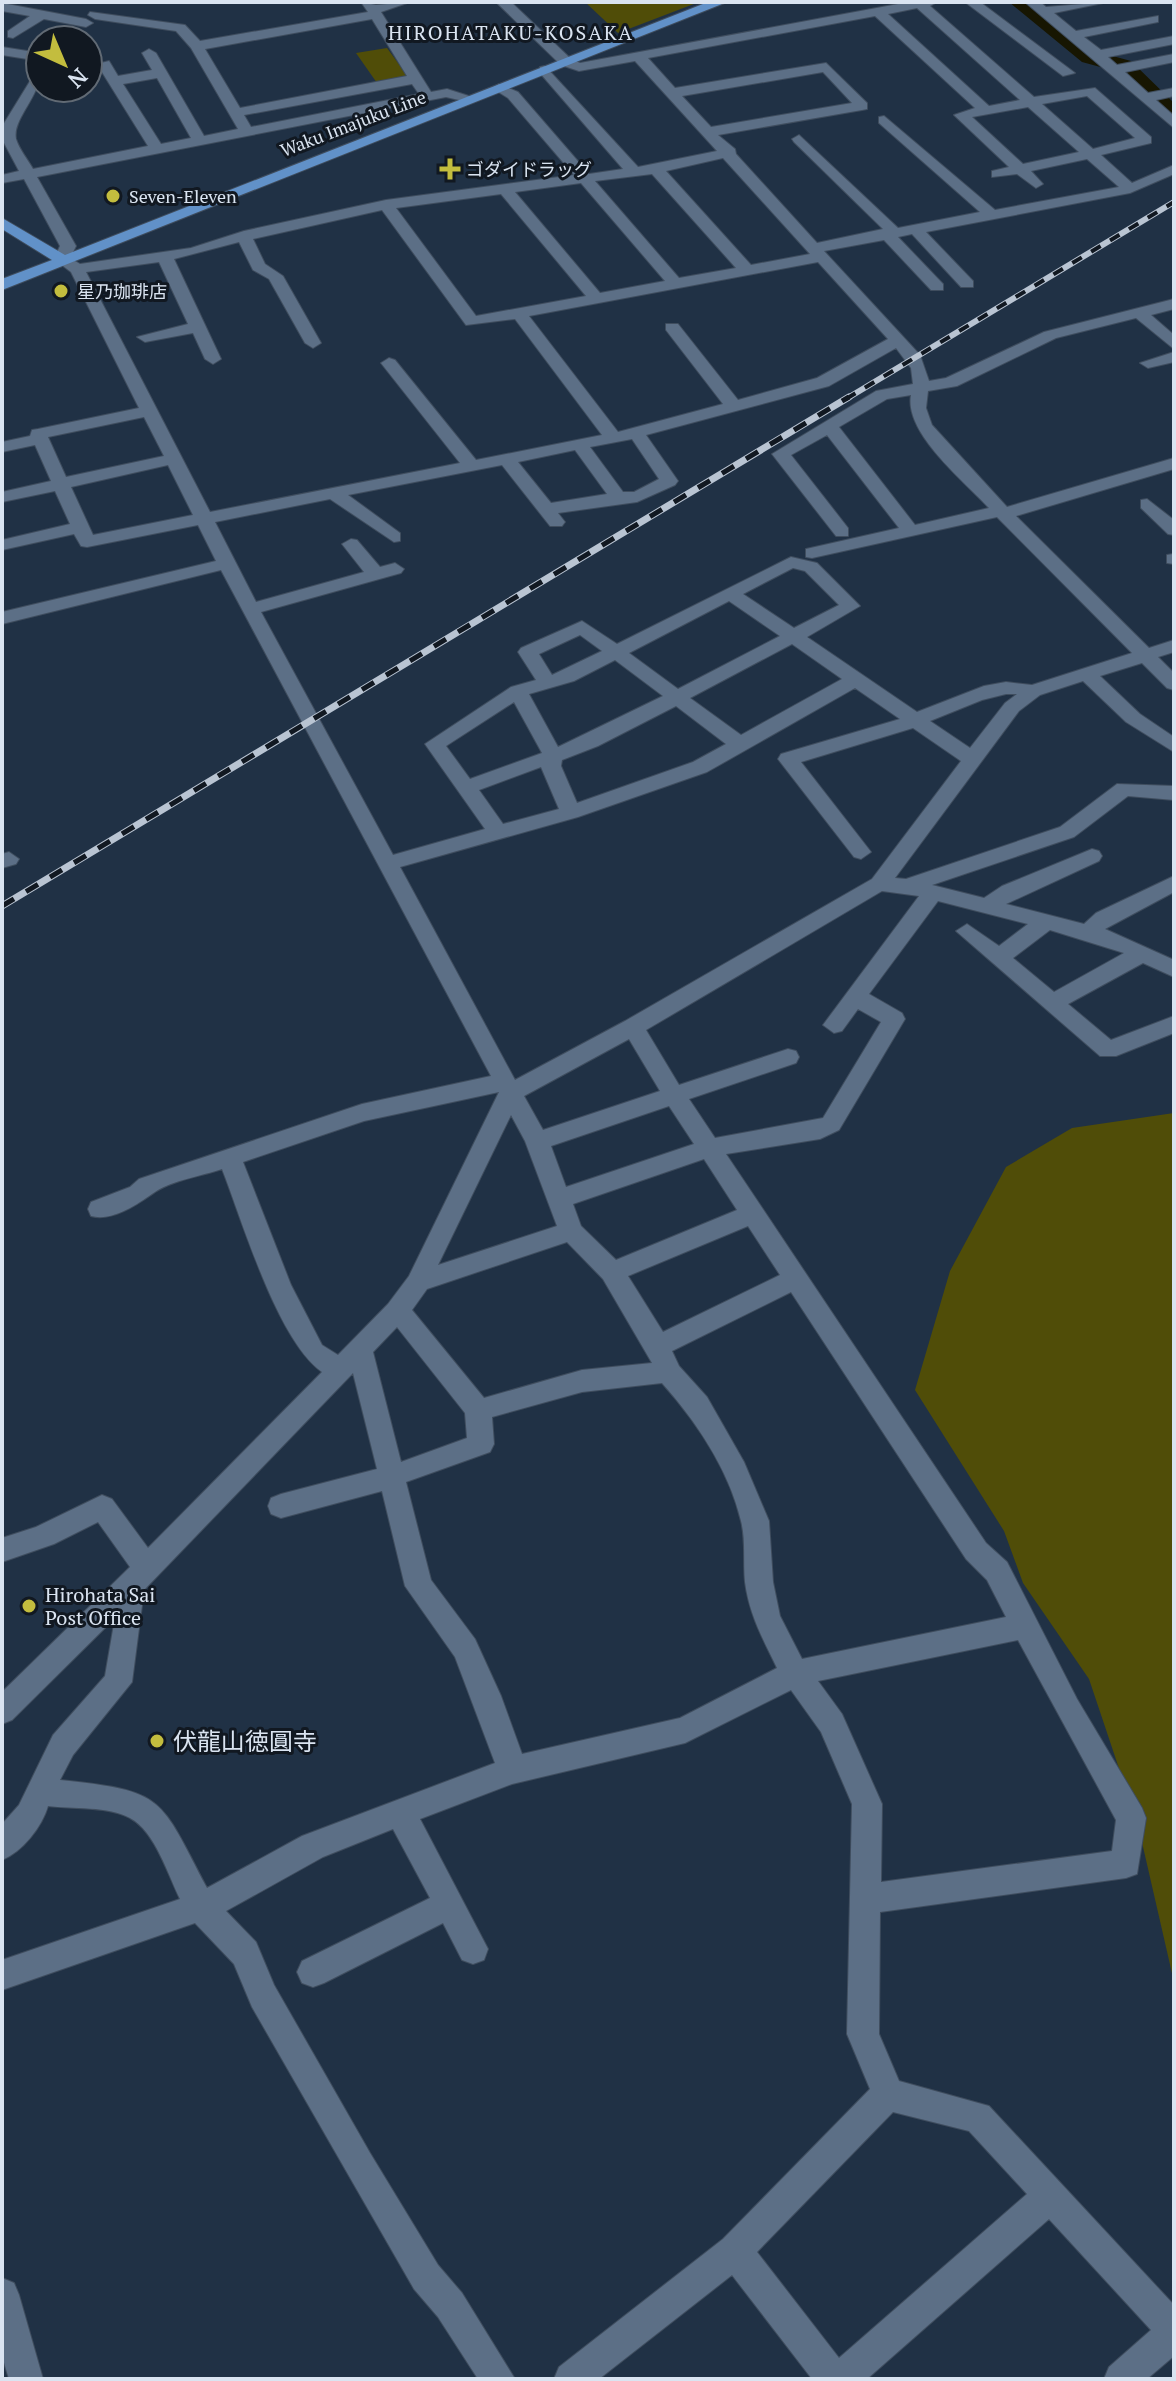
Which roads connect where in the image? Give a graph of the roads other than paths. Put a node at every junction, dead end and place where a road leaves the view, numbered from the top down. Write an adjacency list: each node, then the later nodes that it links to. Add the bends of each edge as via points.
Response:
1 (109, 2): 14 (street)
2 (403, 2): 10 (street)
3 (503, 2): 24 (street)
4 (720, 2): 24 (main road, Waku Imajuku Line)
5 (972, 2): 29 (street)
6 (1032, 2): 11 (street)
7 (1101, 2): 11 (street)
8 (925, 3): 12 (street); 39 (street)
9 (2, 7): 13 (street)
10 (371, 9): 20 (street); 30 (street)
11 (1045, 11): 18 (street)
12 (878, 12): 22 (street); 40 (street)
13 (42, 14): 14 (street); 17 (street)
14 (91, 19): 16 (street); 20 (street, via 180,28)
15 (1153, 19): 18 (street)
16 (86, 24)
17 (13, 34)
18 (1074, 35): 26 (street)
19 (1174, 40): 26 (street)
20 (197, 46): 41 (street)
21 (149, 53): 28 (street)
22 (639, 57): 24 (street, via 579,67); 34 (street)
23 (1174, 58): 26 (street)
24 (566, 62): 27 (main road, Waku Imajuku Line)
25 (104, 64): 31 (street)
26 (1111, 64): 36 (street)
27 (545, 70): 32 (main road, Waku Imajuku Line); 56 (street)
28 (161, 73): 31 (street); 49 (street)
29 (1068, 73)
30 (415, 79): 35 (street); 41 (street)
31 (114, 81): 50 (street)
32 (499, 88): 38 (main road, Waku Imajuku Line); 59 (street, via 513,95)
33 (1174, 92): 36 (street)
34 (673, 93): 47 (street); 47 (street, via 826,67 862,106)
35 (428, 97): 38 (street, via 447,93); 46 (street)
36 (1148, 97): 42 (street)
37 (24, 99): 44 (street)
38 (467, 100): 72 (main road, Waku Imajuku Line)
39 (1032, 100): 40 (street); 52 (street); 52 (street, via 1090,91 1146,140)
40 (985, 110): 54 (street, via 961,115)
41 (234, 113): 46 (street)
42 (1168, 113): 45 (street)
43 (884, 120): 65 (street)
44 (6, 124): 58 (street)
45 (1174, 124)
46 (247, 132): 49 (street)
47 (710, 132): 51 (street)
48 (799, 139): 68 (street)
49 (200, 141): 50 (street)
50 (157, 149): 58 (street)
51 (730, 152): 53 (street); 70 (street)
52 (1091, 154): 54 (street); 63 (street)
53 (656, 169): 56 (street); 73 (street)
54 (1020, 169): 57 (street); 61 (street)
55 (1174, 169): 63 (street)
56 (634, 172): 59 (street)
57 (997, 174)
58 (26, 175): 60 (street); 72 (street, via 68,246)
59 (584, 176): 62 (street); 74 (street)
60 (2, 179)
61 (1036, 184)
62 (503, 188): 64 (street); 78 (street)
63 (1130, 189): 65 (street)
64 (386, 205): 69 (street); 80 (street, via 472,322)
65 (992, 215): 67 (street)
66 (2, 223): 72 (main road)
67 (914, 228): 68 (street); 75 (street)
68 (890, 233): 70 (street); 77 (street)
69 (244, 236): 71 (street); 86 (street, via 259,267 275,276)
70 (819, 252): 73 (street); 85 (street)
71 (165, 257): 72 (street); 82 (street)
72 (69, 264): 76 (main road, Waku Imajuku Line); 94 (street)
73 (747, 270): 74 (street)
74 (675, 283): 78 (street)
75 (967, 284)
76 (2, 285)
77 (937, 287)
78 (595, 297): 80 (street)
79 (1174, 304): 81 (street)
80 (518, 312): 97 (street)
81 (1139, 312): 87 (street); 92 (street, via 1050,335 951,382)
82 (198, 327): 84 (street); 89 (street)
83 (672, 327): 93 (street)
84 (145, 337)
85 (896, 341): 92 (street, via 920,367); 93 (street, via 823,382)
86 (313, 343)
87 (1174, 344)
88 (1174, 357): 91 (street)
89 (213, 359)
90 (389, 363): 104 (street)
91 (1148, 363)
92 (924, 387): 95 (street, via 882,395); 110 (street, via 916,402 924,427)
93 (735, 408): 96 (street)
94 (148, 411): 98 (street, via 38,434); 101 (street)
95 (828, 425): 112 (street); 115 (street, via 781,454)
96 (636, 433): 97 (street); 108 (street, via 669,481 637,497)
97 (613, 437): 99 (street)
98 (40, 439): 100 (street); 105 (street)
99 (580, 445): 102 (street); 108 (street)
100 (2, 447)
101 (174, 459): 105 (street); 111 (street)
102 (507, 459): 104 (street); 108 (street, via 553,517)
103 (1174, 463): 110 (street)
104 (472, 466): 106 (street)
105 (60, 484): 107 (street); 113 (street)
106 (332, 492): 111 (street); 116 (street)
107 (2, 497)
108 (618, 497)
109 (1147, 504): 114 (street)
110 (1002, 513): 119 (street); 127 (street)
111 (206, 519): 113 (street, via 87,542); 120 (street)
112 (906, 525)
113 (80, 527): 118 (street)
114 (1174, 530)
115 (842, 532)
116 (394, 537)
117 (351, 544): 122 (street, via 385,572)
118 (2, 545)
119 (812, 553)
120 (229, 563): 122 (street); 123 (street)
121 (730, 593): 124 (street); 124 (street, via 791,562 811,567 851,606); 126 (street)
122 (250, 609): 146 (street)
123 (2, 618)
124 (793, 636): 129 (street); 134 (street)
125 (1174, 646): 127 (street)
126 (615, 653): 130 (street); 130 (street, via 582,627 528,652); 134 (street)
127 (1145, 655): 128 (street); 131 (street)
128 (1087, 674): 133 (street); 137 (street, via 1133,718)
129 (856, 679): 135 (street); 136 (street)
130 (548, 683): 132 (street)
131 (1174, 684)
132 (518, 691): 138 (street); 140 (street, via 435,744)
133 (1033, 691): 135 (street, via 1020,685 949,703); 139 (street, via 1012,707)
134 (675, 698): 136 (street); 138 (street, via 591,742)
135 (916, 720): 139 (street); 145 (street, via 788,759)
136 (740, 744): 142 (street, via 700,767)
137 (1174, 746)
138 (553, 755): 140 (street); 142 (street, via 551,766)
139 (972, 759): 148 (street)
140 (465, 788): 143 (street)
141 (1174, 793): 144 (street, via 1124,789)
142 (571, 812): 143 (street)
143 (498, 832): 146 (street)
144 (1047, 841): 149 (street); 151 (street, via 1082,860 1010,891)
145 (861, 852)
146 (387, 864): 164 (street)
147 (1174, 883): 154 (street, via 1104,918)
148 (879, 884): 149 (street); 162 (street)
149 (907, 886): 150 (street)
150 (932, 894): 151 (street); 158 (street)
151 (987, 907): 152 (street)
152 (1047, 921): 154 (street); 156 (street)
153 (967, 931): 156 (street)
154 (1088, 932): 155 (street)
155 (1141, 954): 157 (street); 159 (street)
156 (999, 958): 159 (street)
157 (1172, 965)
158 (856, 997): 161 (street); 167 (street, via 894,1019 831,1124)
159 (1051, 1004): 160 (street, via 1108,1050)
160 (1174, 1024)
161 (834, 1025)
162 (633, 1027): 164 (street); 165 (street)
163 (788, 1057): 165 (street)
164 (507, 1087): 166 (street); 168 (street, via 362,1113); 175 (street)
165 (673, 1094): 166 (street); 167 (street)
166 (537, 1141): 169 (street)
167 (709, 1148): 169 (street); 171 (street)
168 (230, 1158): 170 (street, via 147,1185); 179 (street, via 279,1285 313,1352)
169 (560, 1199): 172 (street)
170 (100, 1209)
171 (752, 1214): 173 (street); 174 (street)
172 (571, 1231): 173 (street); 175 (street)
173 (612, 1272): 178 (street)
174 (795, 1279): 178 (street); 185 (street, via 976,1551 997,1571)
175 (418, 1282): 176 (street)
176 (397, 1311): 177 (street); 180 (street)
177 (360, 1350): 179 (street); 181 (street)
178 (663, 1359): 180 (street); 186 (street, via 731,1462 755,1521 766,1618)
179 (339, 1370): 184 (street)
180 (478, 1410): 181 (street, via 481,1444)
181 (390, 1477): 182 (street); 188 (street, via 419,1586 443,1609 490,1700)
182 (281, 1506)
183 (2, 1550): 184 (street, via 102,1507)
184 (138, 1577): 187 (street); 189 (street, via 118,1682 63,1745)
185 (1026, 1626): 186 (street); 192 (street, via 1131,1818 1126,1864)
186 (795, 1673): 188 (street, via 685,1730); 192 (street, via 832,1723 867,1804)
187 (2, 1711)
188 (512, 1770): 190 (street)
189 (38, 1791): 191 (street, via 31,1813); 194 (street, via 120,1800 143,1809 156,1822)
190 (400, 1812): 193 (street); 194 (street, via 313,1846)
191 (2, 1846)
192 (866, 1899): 198 (street, via 863,2034)
193 (448, 1905): 195 (street); 196 (street)
194 (200, 1906): 197 (street); 204 (street, via 245,1953 263,1996 358,2165 426,2277)
195 (473, 1949)
196 (313, 1972)
197 (2, 1975)
198 (888, 2094): 199 (street, via 978,2117); 200 (street)
199 (1050, 2196): 202 (street); 207 (street)
200 (735, 2251): 205 (street); 206 (street)
201 (2, 2295): 203 (street)
202 (1174, 2332): 208 (street)
203 (26, 2379)
204 (498, 2379)
205 (571, 2379)
206 (834, 2379)
207 (841, 2379)
208 (1121, 2379)

